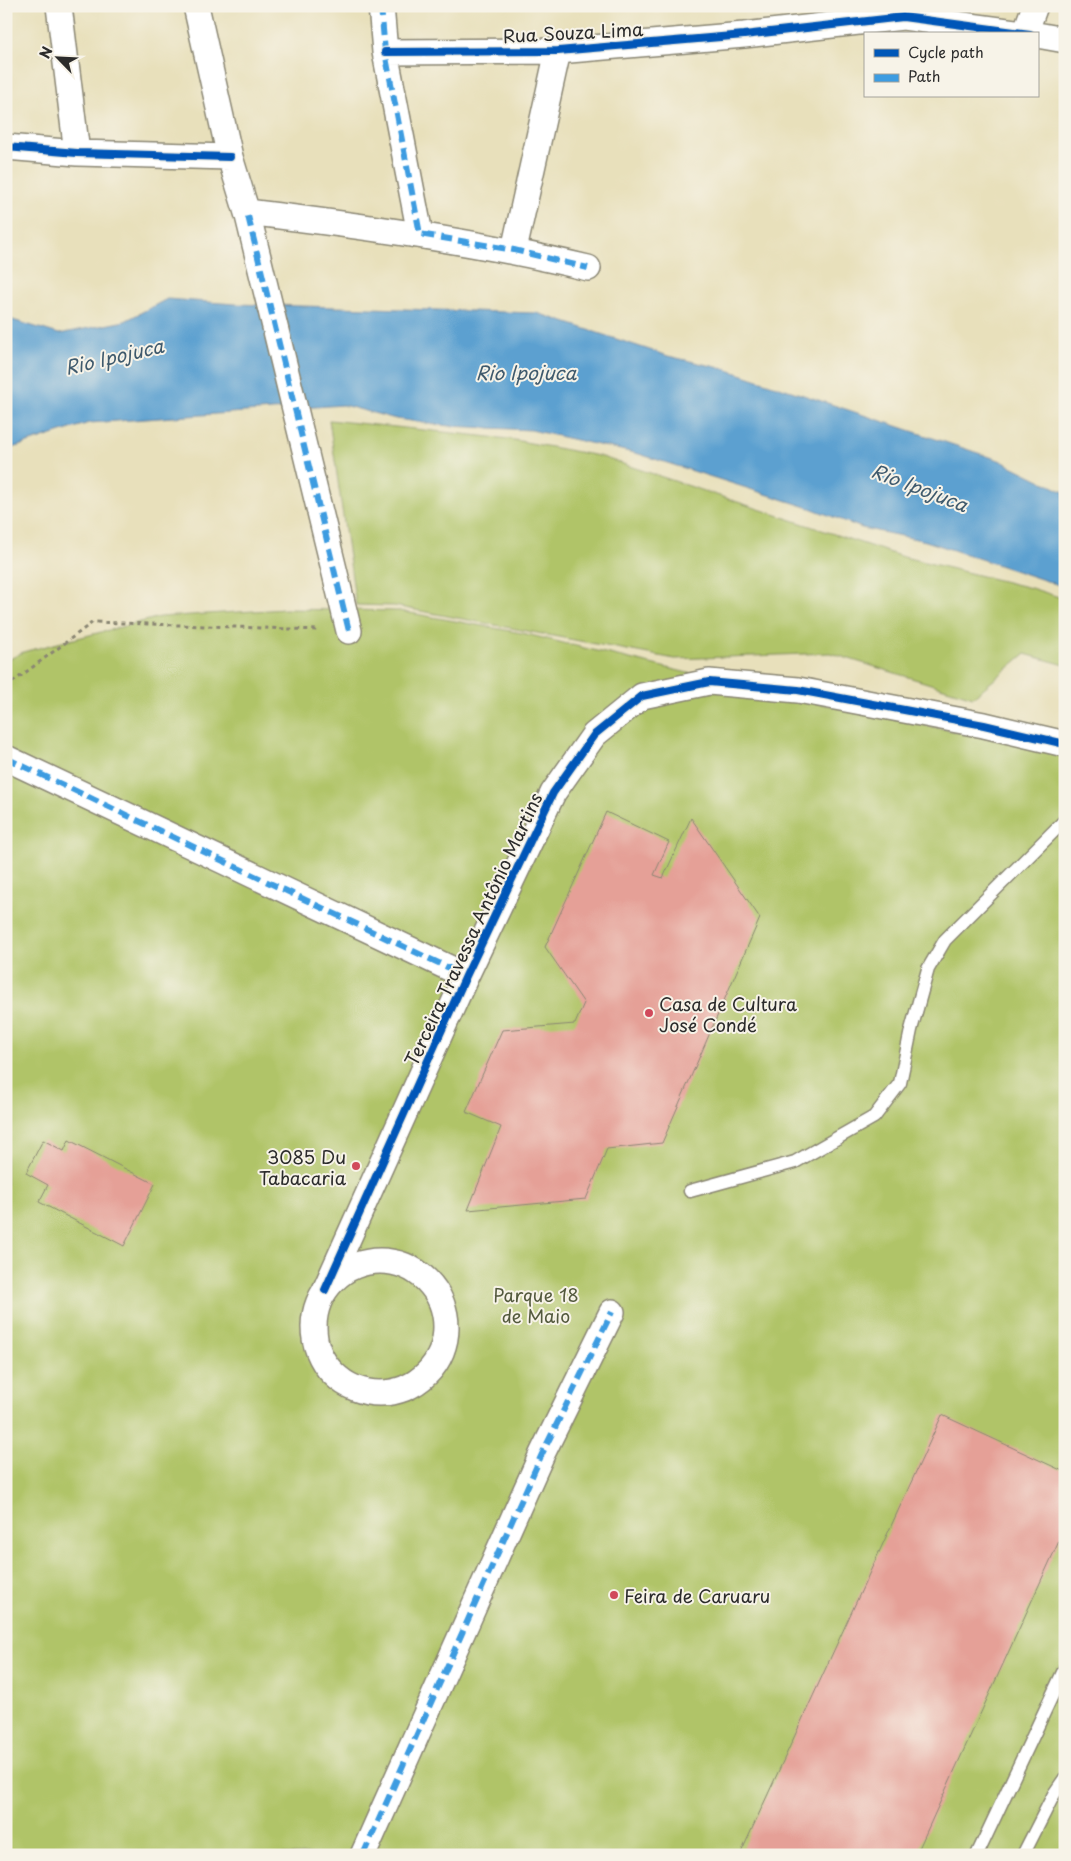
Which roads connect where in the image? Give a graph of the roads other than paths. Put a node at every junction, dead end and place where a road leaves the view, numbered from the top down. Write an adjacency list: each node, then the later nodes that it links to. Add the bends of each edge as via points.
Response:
1 (59, 6): 14 (street)
2 (196, 6): 15 (street)
3 (381, 6): 12 (street)
4 (867, 6): 6 (street)
5 (1034, 6): 8 (street)
6 (903, 17): 7 (street, Rua Souza Lima); 11 (street, Rua Souza Lima, via 744,35)
7 (1016, 32)
8 (1031, 32)
9 (1038, 35): 10 (street, Rua Souza Lima)
10 (1065, 40)
11 (558, 50): 12 (street, Rua Souza Lima); 18 (street)
12 (385, 52): 17 (street)
13 (6, 147): 14 (street)
14 (77, 153): 15 (street)
15 (230, 157): 16 (street)
16 (248, 214): 17 (street); 20 (street)
17 (420, 234): 18 (street)
18 (514, 250): 19 (street)
19 (588, 268)
20 (349, 632)
21 (1065, 744): 24 (street, Terceira Travessa Antônio Martins, via 974,723 798,690 709,682 642,696 594,735 553,793)
22 (6, 758): 24 (street)
23 (1065, 820): 25 (lane, via 945,940 928,969 900,1083 874,1116 795,1162)
24 (466, 976): 26 (street, Terceira Travessa Antônio Martins)
25 (690, 1191)
26 (325, 1290): 26 (street, via 316,1310 314,1333 320,1355 332,1373 350,1386 372,1393 394,1391 415,1383 432,1368 443,1348 446,1327 443,1306 434,1288 419,1272 379,1260 358,1264 339,1274)
27 (612, 1312): 30 (street, via 542,1454)
28 (1065, 1668): 31 (lane)
29 (1065, 1778): 32 (lane)
30 (362, 1855)
31 (977, 1855)
32 (1023, 1855)

